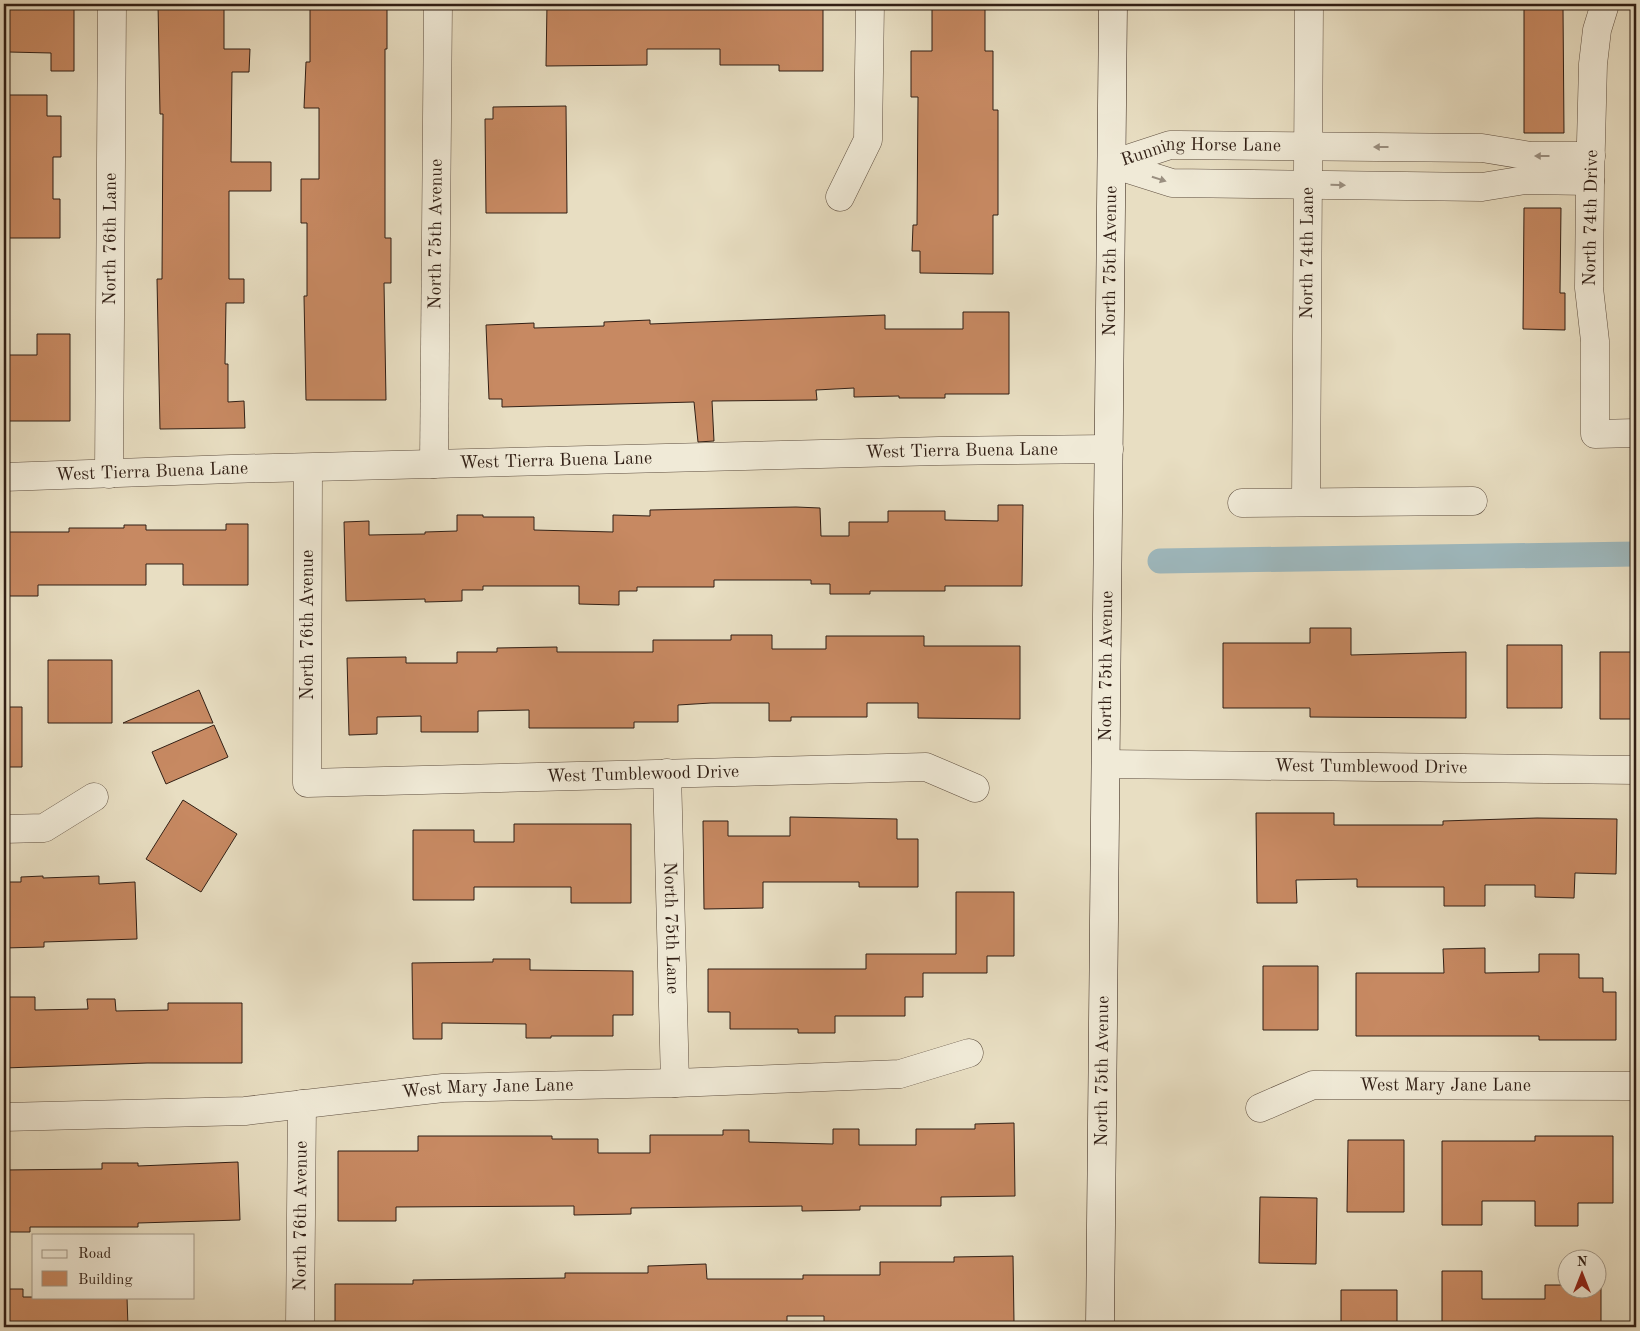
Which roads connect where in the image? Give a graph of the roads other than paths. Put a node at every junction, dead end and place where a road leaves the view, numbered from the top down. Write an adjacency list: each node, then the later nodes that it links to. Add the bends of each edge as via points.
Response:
1 (112, 4): 18 (street, North 76th Lane)
2 (438, 4): 16 (street, North 75th Avenue)
3 (870, 4): 13 (street, via 868,140)
4 (1113, 4): 9 (street, North 75th Avenue)
5 (1309, 4): 7 (street, North 74th Lane)
6 (1605, 4): 10 (street, North 74th Drive, via 1597,30 1593,64)
7 (1308, 147): 8 (street, Running Horse Lane, one-way to 7); 9 (street, Running Horse Lane, via 1170,145); 11 (street, North 74th Lane)
8 (1482, 148): 10 (street, Running Horse Lane, one-way to 8); 12 (street)
9 (1112, 164): 11 (street, Running Horse Lane, one-way to 11, via 1172,183); 15 (street, North 75th Avenue)
10 (1591, 169): 12 (street, Running Horse Lane); 14 (street, North 74th Drive, via 1589,288 1595,341 1595,434)
11 (1308, 184): 12 (street, Running Horse Lane, one-way to 12); 21 (street, North 74th Lane)
12 (1482, 187)
13 (840, 197)
14 (1636, 433)
15 (1109, 449): 16 (street, West Tierra Buena Lane); 23 (street, North 75th Avenue)
16 (434, 464): 17 (street, West Tierra Buena Lane)
17 (308, 468): 18 (street, West Tierra Buena Lane); 26 (street, North 76th Avenue)
18 (109, 474): 19 (street, West Tierra Buena Lane)
19 (4, 477)
20 (1473, 501): 21 (street)
21 (1306, 502): 22 (street)
22 (1242, 503)
23 (1106, 764): 24 (street, West Tumblewood Drive); 37 (street, North 75th Avenue)
24 (1636, 770)
25 (667, 774): 26 (street, West Tumblewood Drive); 27 (street, West Tumblewood Drive, via 926,768); 31 (street, North 75th Lane)
26 (307, 783)
27 (975, 788)
28 (94, 797): 29 (street, via 44,828)
29 (4, 829)
30 (969, 1053): 31 (street, West Mary Jane Lane, via 900,1074)
31 (675, 1084): 33 (street, West Mary Jane Lane, via 443,1088)
32 (1636, 1086): 34 (street, West Mary Jane Lane, via 1313,1085)
33 (302, 1104): 35 (street, West Mary Jane Lane, via 245,1111); 36 (street, North 76th Avenue)
34 (1260, 1108)
35 (4, 1117)
36 (300, 1327)
37 (1100, 1327)

